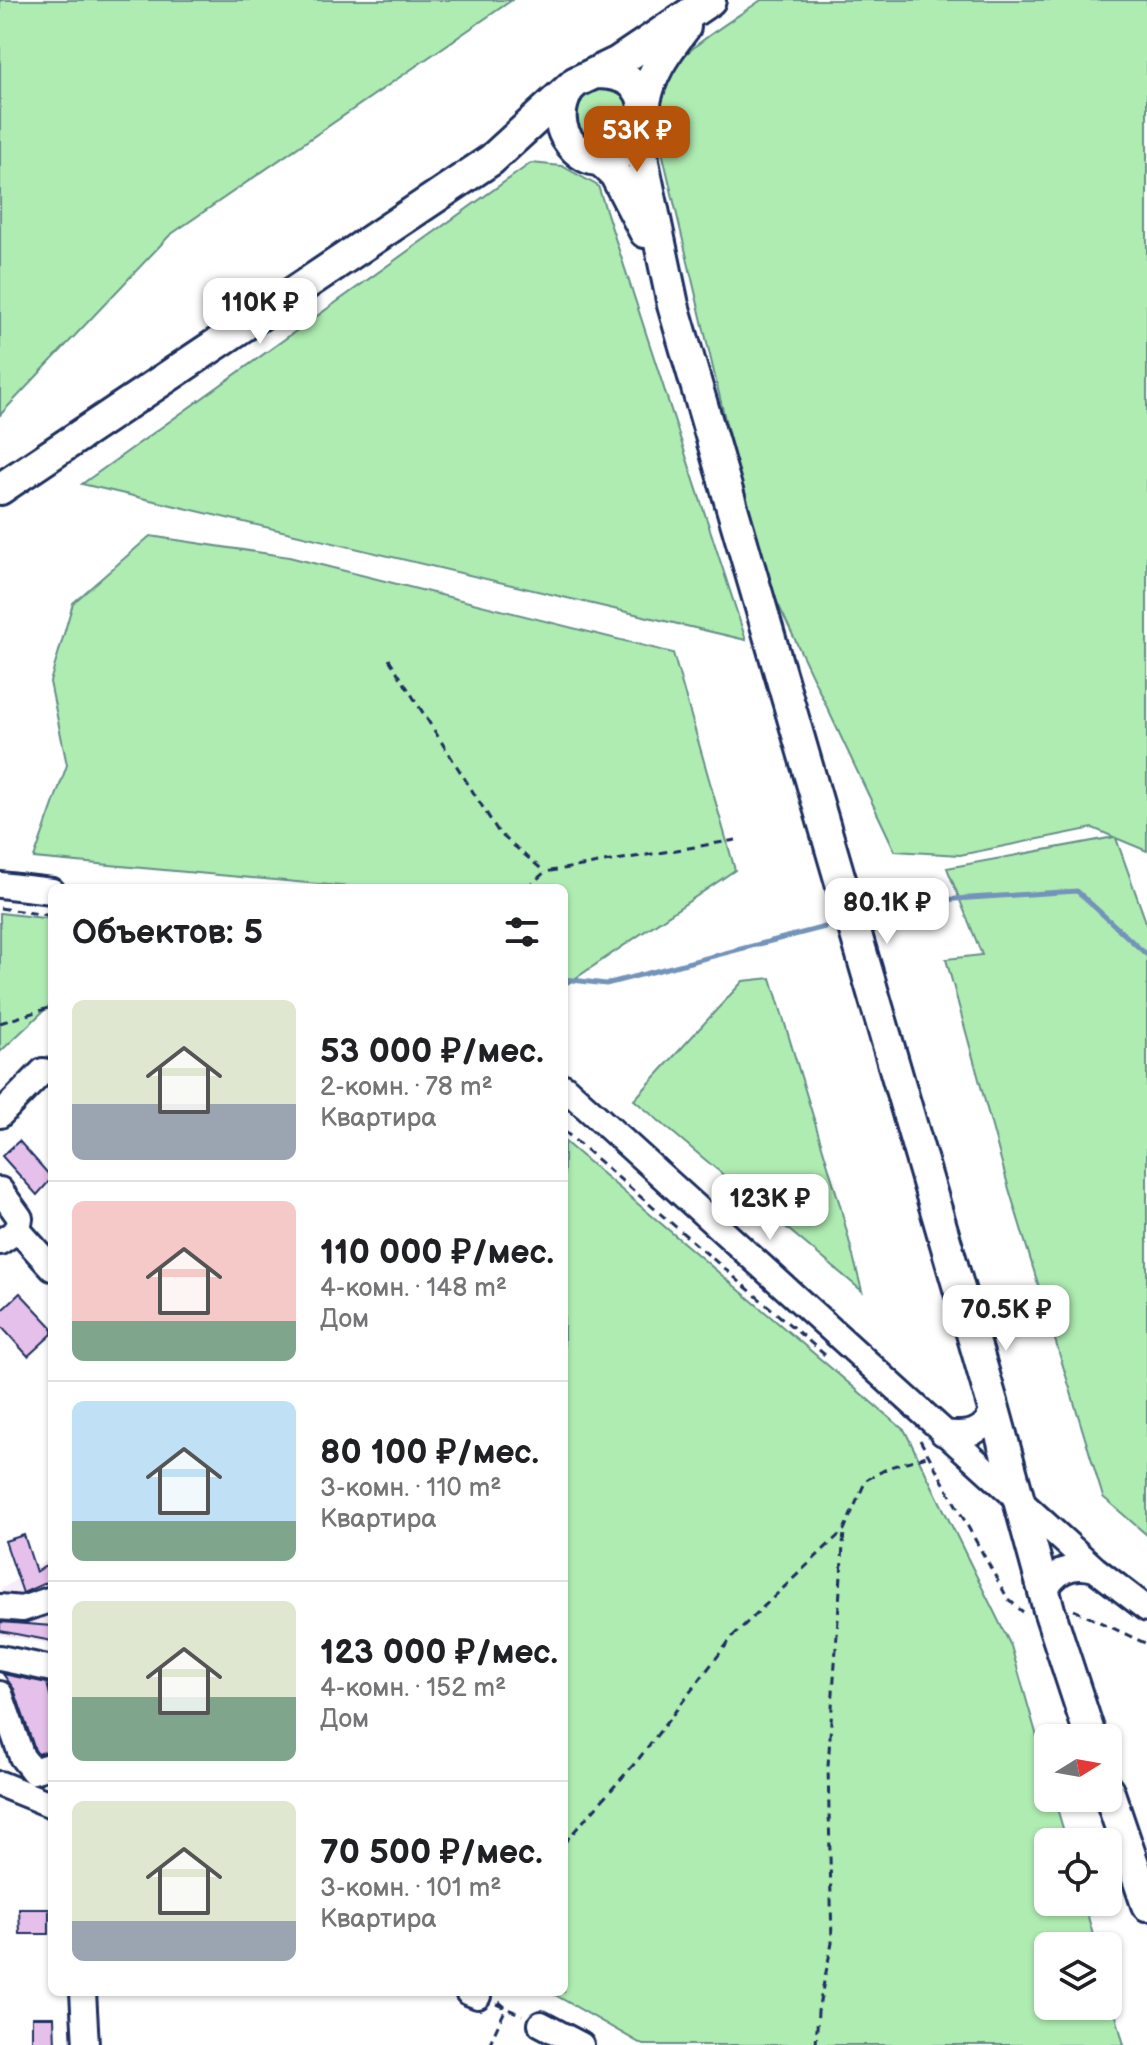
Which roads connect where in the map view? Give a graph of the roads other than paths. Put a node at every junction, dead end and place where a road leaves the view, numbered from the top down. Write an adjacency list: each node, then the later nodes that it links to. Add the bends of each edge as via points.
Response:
1 (705, 3): 2 (main road); 4 (main road, via 661,59 647,87)
2 (596, 73): 3 (main road); 4 (main road, via 627,81 641,98)
3 (568, 90): 5 (main road, via 560,121 569,141); 6 (main road)
4 (643, 120): 5 (main road, via 619,154); 7 (main road, via 643,162)
5 (587, 153): 6 (main road, via 553,144 528,146); 7 (main road, via 615,174 637,211)
6 (491, 160): 8 (main road)
7 (673, 305): 17 (main road)
8 (0, 489)
9 (0, 885): 10 (street)
10 (48, 891)
11 (43, 1071): 13 (street)
12 (568, 1091): 18 (street)
13 (0, 1115)
14 (0, 1190): 15 (street, via 20,1218)
15 (9, 1236): 16 (street)
16 (48, 1265)
17 (994, 1409): 18 (street, via 986,1425 974,1433); 19 (main road)
18 (943, 1433): 19 (street)
19 (1018, 1499): 20 (street); 22 (main road)
20 (1095, 1569): 22 (street, via 1063,1570); 24 (street)
21 (48, 1600): 23 (street, via 22,1609)
22 (1034, 1603): 28 (main road)
23 (0, 1607)
24 (1147, 1609)
25 (0, 1658): 26 (street)
26 (48, 1668)
27 (0, 1694): 29 (street, via 22,1757 33,1771)
28 (1085, 1724)
29 (48, 1766)
30 (0, 1784): 31 (street)
31 (48, 1803)
32 (1115, 1812): 33 (main road)
33 (1147, 1905)
34 (83, 1996): 36 (street)
35 (541, 2024): 37 (street)
36 (86, 2045)
37 (581, 2045)

